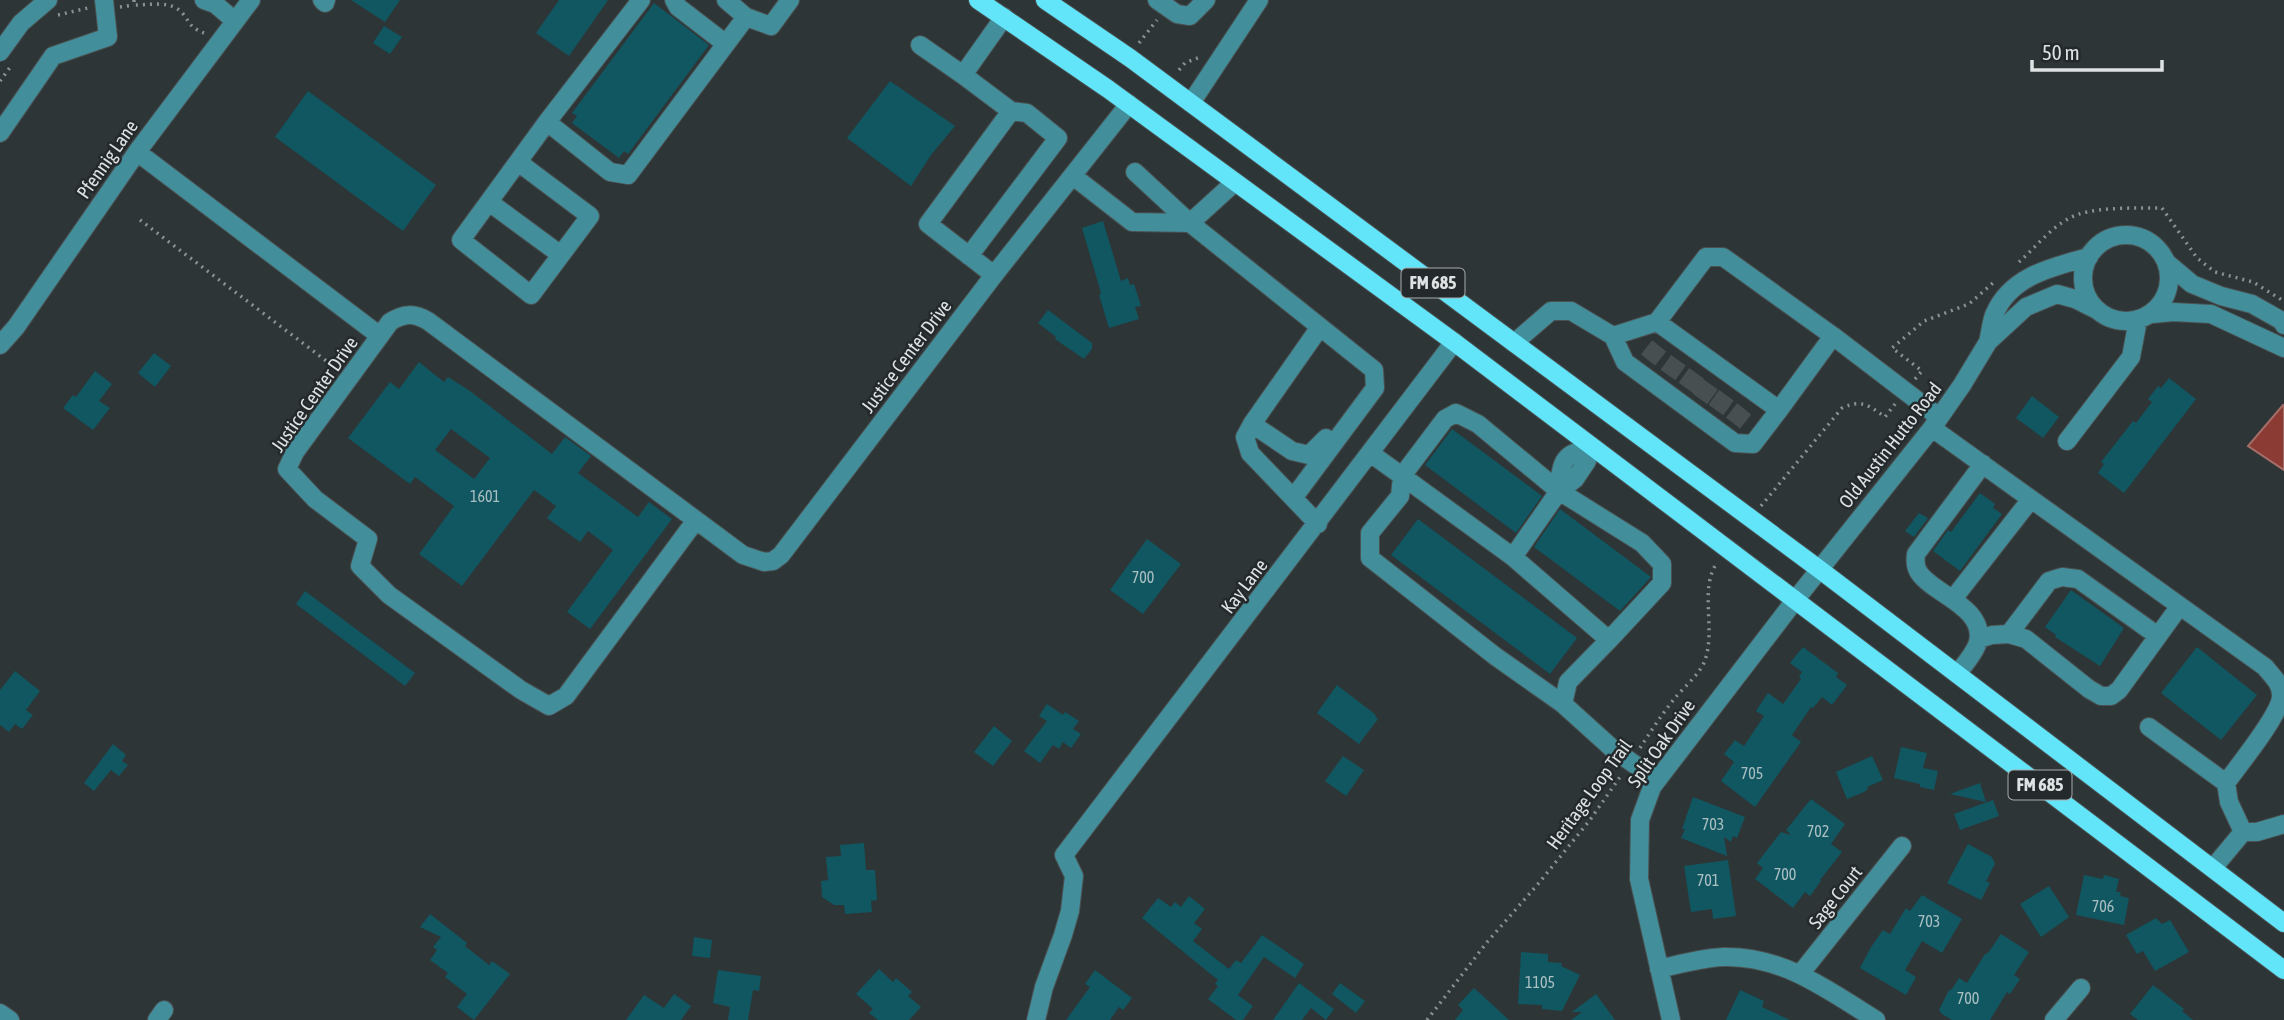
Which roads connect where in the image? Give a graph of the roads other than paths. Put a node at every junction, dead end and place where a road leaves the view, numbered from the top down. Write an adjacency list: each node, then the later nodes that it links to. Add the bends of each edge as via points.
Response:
1 (48, 0): 19 (street, via 21,23)
2 (204, 0): 16 (street)
3 (251, 0): 16 (street, Pfennig Lane)
4 (641, 0): 24 (street)
5 (674, 0): 17 (street)
6 (726, 0): 14 (street)
7 (790, 0): 14 (street, via 771,26)
8 (978, 0): 15 (main road, FM 685)
9 (1045, 0): 21 (main road, FM 685)
10 (1206, 0): 13 (street, via 1190,16)
11 (1259, 0): 21 (street)
12 (104, 5): 25 (street, via 107,37 53,56)
13 (1158, 9)
14 (747, 17): 17 (street)
15 (1004, 17): 20 (street); 22 (main road, FM 685)
16 (235, 21): 26 (street, Pfennig Lane)
17 (726, 44): 24 (street, via 628,175 610,172)
18 (920, 45): 20 (street)
19 (7, 57)
20 (963, 75): 23 (street)
21 (1191, 103): 48 (main road, FM 685)
22 (1129, 104): 29 (street, Justice Center Drive); 30 (main road, FM 685)
23 (1011, 111): 34 (street, via 928,224); 34 (street, via 1027,113 1058,138)
24 (547, 122): 27 (street)
25 (0, 134)
26 (137, 152): 44 (street); 49 (street, Pfennig Lane)
27 (518, 162): 31 (street); 33 (street, via 590,216)
28 (1135, 172): 32 (street)
29 (1073, 176): 32 (street, via 1132,222); 37 (street, Justice Center Drive)
30 (1235, 182): 32 (street); 46 (main road, FM 685)
31 (489, 202): 33 (street); 33 (street, via 461,240 531,295)
32 (1190, 223): 41 (street)
33 (561, 255)
34 (969, 256): 37 (street)
35 (2089, 257): 36 (street, Old Austin Hutto Road, via 2109,238 2137,236 2160,251); 38 (street, via 2083,284 2088,298); 47 (street, Old Austin Hutto Road, via 2039,271 2010,290 1994,315)
36 (2167, 263): 39 (street, via 2168,290 2162,303); 40 (street, Old Austin Hutto Road, via 2192,284 2252,304)
37 (994, 275): 64 (street, Justice Center Drive, via 781,555 773,561 754,560)
38 (2103, 314): 39 (street, Old Austin Hutto Road, via 2124,322); 47 (street, Old Austin Hutto Road, via 2057,294 2026,307); 51 (street, via 2121,334)
39 (2145, 317): 50 (street, Old Austin Hutto Road, via 2173,312 2211,314); 51 (street)
40 (2284, 325)
41 (1320, 327): 52 (street, via 1374,370); 55 (street)
42 (1663, 332): 43 (street, via 1706,257 1723,257); 45 (street); 53 (street, via 1752,398)
43 (1833, 335): 53 (street); 54 (street)
44 (380, 336): 64 (street, Justice Center Drive, via 400,316 419,316); 64 (street, Justice Center Drive, via 287,469 315,499 368,539 360,566 389,595 521,690 549,706 566,696)
45 (1613, 336): 48 (street, via 1571,311 1551,312); 53 (street, via 1625,362 1643,366 1689,399 1729,429 1735,443 1753,444)
46 (1454, 342): 57 (main road, FM 685); 58 (street, Kay Lane)
47 (1988, 342): 54 (street, Old Austin Hutto Road)
48 (1514, 343): 67 (main road, FM 685)
49 (0, 345)
50 (2284, 348)
51 (2131, 356): 56 (street)
52 (1375, 388): 55 (street, via 1359,396 1309,456 1292,451); 62 (street)
53 (1779, 410)
54 (1936, 423): 59 (street); 67 (street, Old Austin Hutto Road)
55 (1252, 424): 62 (street, via 1245,437 1250,453)
56 (2067, 442)
57 (1585, 447): 61 (street, via 1566,458 1560,469); 68 (main road, FM 685)
58 (1370, 453): 60 (street); 65 (street, Kay Lane)
59 (1983, 464): 63 (street); 69 (street, via 1916,554 1915,567 1921,577)
60 (1402, 476): 61 (street, via 1445,419 1455,413 1478,424); 66 (street); 76 (street, via 1399,496 1370,533 1370,558)
61 (1559, 491): 66 (street); 74 (street, via 1642,543 1662,564 1662,583)
62 (1294, 497): 65 (street)
63 (2031, 499): 69 (street); 70 (street)
64 (695, 520)
65 (1318, 524): 91 (street, Kay Lane, via 1064,855 1074,876 1070,911)
66 (1513, 557): 74 (street)
67 (1819, 569): 68 (street, Old Austin Hutto Road); 75 (main road, FM 685)
68 (1796, 599): 78 (street, Split Oak Drive); 86 (main road, FM 685)
69 (1953, 599): 73 (street, via 1969,614)
70 (2179, 607): 72 (street); 79 (street, via 2265,667 2278,682 2282,696 2277,711)
71 (2009, 634): 72 (street, via 2049,581 2062,577 2078,579); 72 (street, via 2026,639 2101,696 2119,690); 73 (street)
72 (2158, 636)
73 (1979, 639): 75 (street)
74 (1609, 640): 76 (street, via 1568,682)
75 (1957, 674): 83 (main road, FM 685)
76 (1563, 704): 78 (street, via 1614,750)
77 (2148, 727): 79 (street)
78 (1657, 780): 85 (street, Split Oak Drive, via 1640,820 1638,856)
79 (2226, 783): 81 (street, via 2229,803)
80 (2284, 824): 81 (street)
81 (2243, 832): 83 (street)
82 (1902, 846): 87 (street, Sage Court)
83 (2213, 868): 84 (main road, FM 685)
84 (2284, 923)
85 (1659, 969): 87 (street, via 1722,957 1750,958); 92 (street, Split Oak Drive)
86 (2284, 970)
87 (1801, 974): 93 (street)
88 (2081, 988): 94 (street)
89 (0, 1013): 90 (street)
90 (10, 1020)
91 (1036, 1020)
92 (1671, 1020)
93 (1876, 1020)
94 (2054, 1020)

